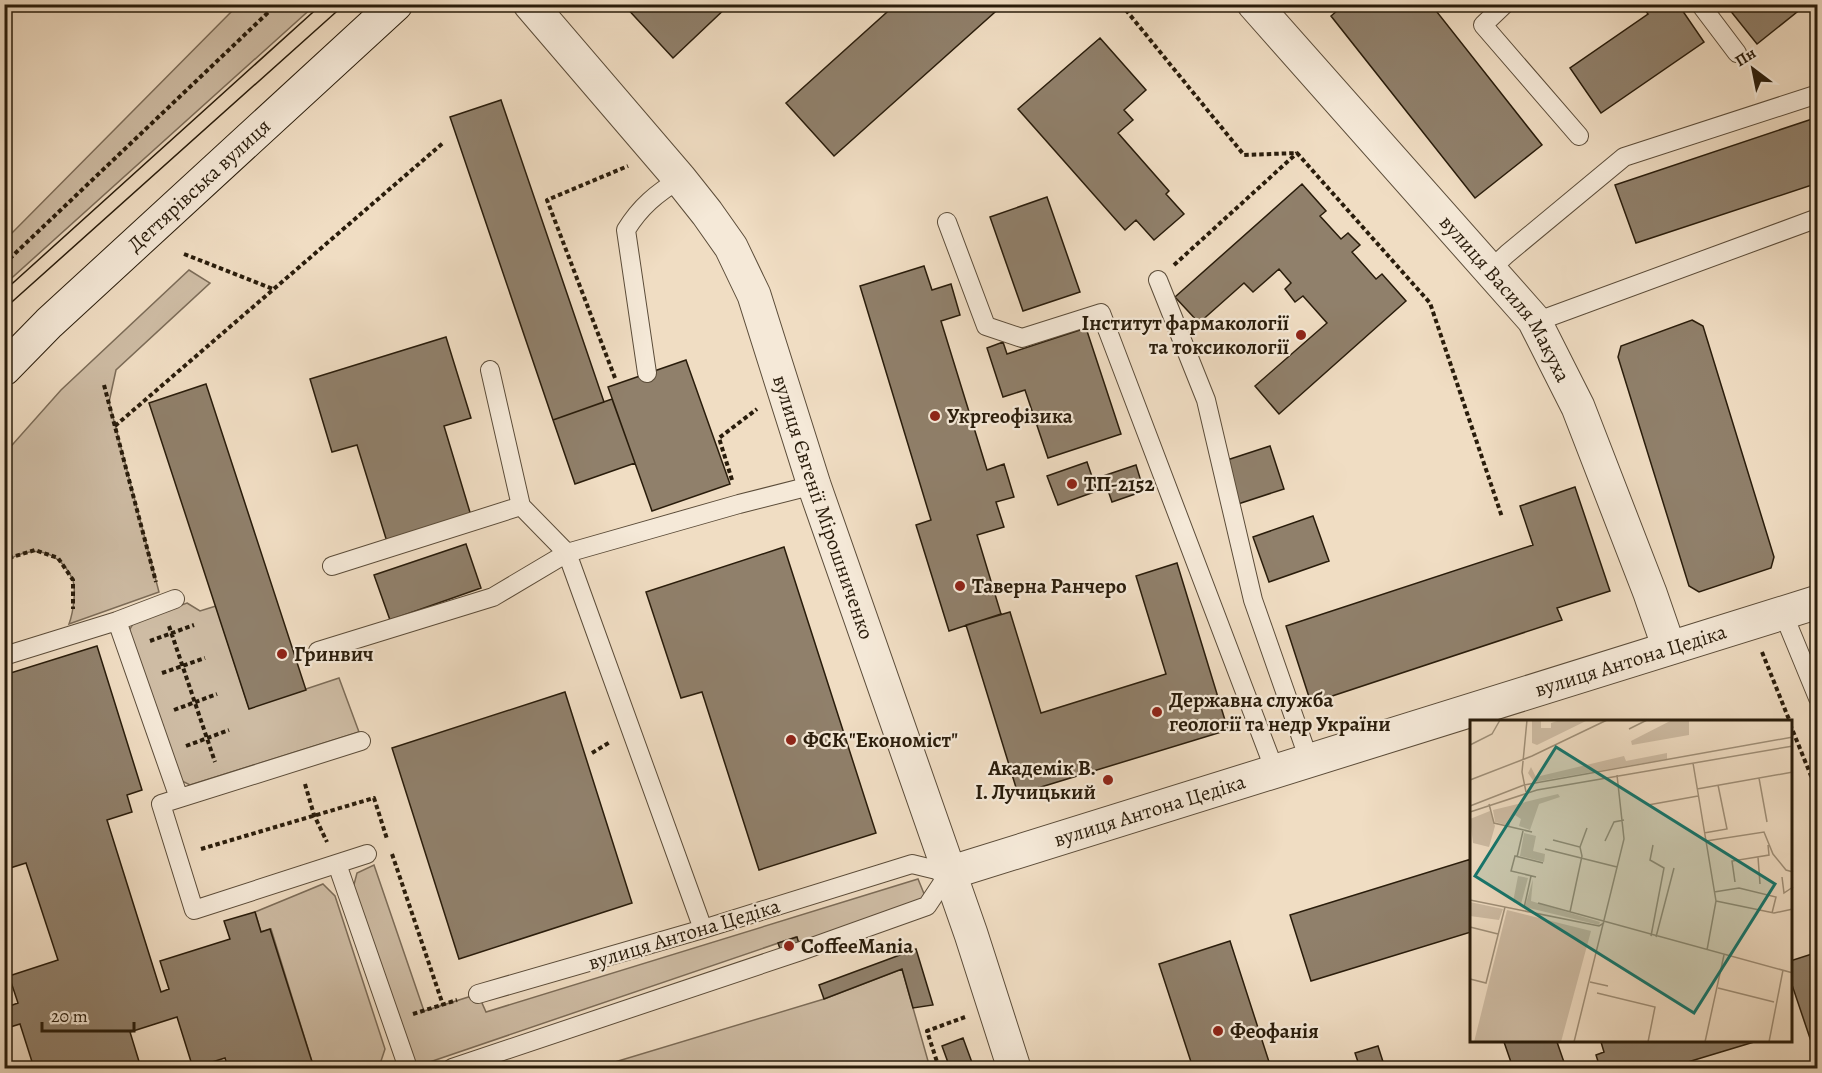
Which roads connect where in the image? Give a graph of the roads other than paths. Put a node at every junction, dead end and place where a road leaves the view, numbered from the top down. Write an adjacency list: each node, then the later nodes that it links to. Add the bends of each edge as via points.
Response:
1 (396, 4): 15 (street, Дегтярівська вулиця, via 49,323)
2 (530, 4): 9 (street, вулиця Євгенії Мірошниченко)
3 (1254, 4): 12 (street, вулиця Василя Макуха)
4 (1505, 4): 8 (lane, via 1483,25)
5 (1700, 4): 6 (lane)
6 (1737, 53)
7 (1818, 94): 12 (lane, via 1624,158)
8 (1579, 136)
9 (680, 178): 17 (lane, via 638,211 626,230); 18 (street, вулиця Євгенії Мірошниченко, via 730,247 754,295)
10 (1818, 218): 14 (lane)
11 (947, 222): 32 (lane, via 986,326 1022,338 1101,313)
12 (1490, 270): 14 (street, вулиця Василя Макуха)
13 (1158, 280): 31 (lane, via 1206,400 1252,600)
14 (1534, 320): 26 (street, вулиця Василя Макуха, via 1578,407)
15 (4, 369)
16 (490, 370): 19 (lane)
17 (647, 373)
18 (814, 485): 20 (lane); 36 (street, вулиця Євгенії Мірошниченко)
19 (521, 506): 20 (lane); 21 (lane)
20 (567, 553): 27 (lane, via 492,597); 37 (lane)
21 (332, 566)
22 (168, 601): 25 (lane)
23 (1818, 602): 24 (street, вулиця Антона Цедіка)
24 (1783, 613): 26 (street, вулиця Антона Цедіка); 29 (lane)
25 (117, 621): 28 (lane); 33 (lane)
26 (1669, 648): 31 (street, вулиця Антона Цедіка)
27 (318, 651)
28 (4, 656)
29 (1818, 698)
30 (361, 741): 33 (lane)
31 (1309, 760): 32 (street, вулиця Антона Цедіка)
32 (1275, 771): 36 (street, вулиця Антона Цедіка)
33 (179, 798): 35 (lane, via 161,804 194,910)
34 (367, 854): 35 (lane)
35 (337, 864): 39 (lane)
36 (949, 873): 37 (lane, вулиця Антона Цедіка, via 912,864); 40 (lane, via 927,906); 41 (street, вулиця Євгенії Мірошниченко)
37 (703, 929): 38 (lane, вулиця Антона Цедіка)
38 (478, 994)
39 (408, 1068)
40 (452, 1068)
41 (1014, 1068)

